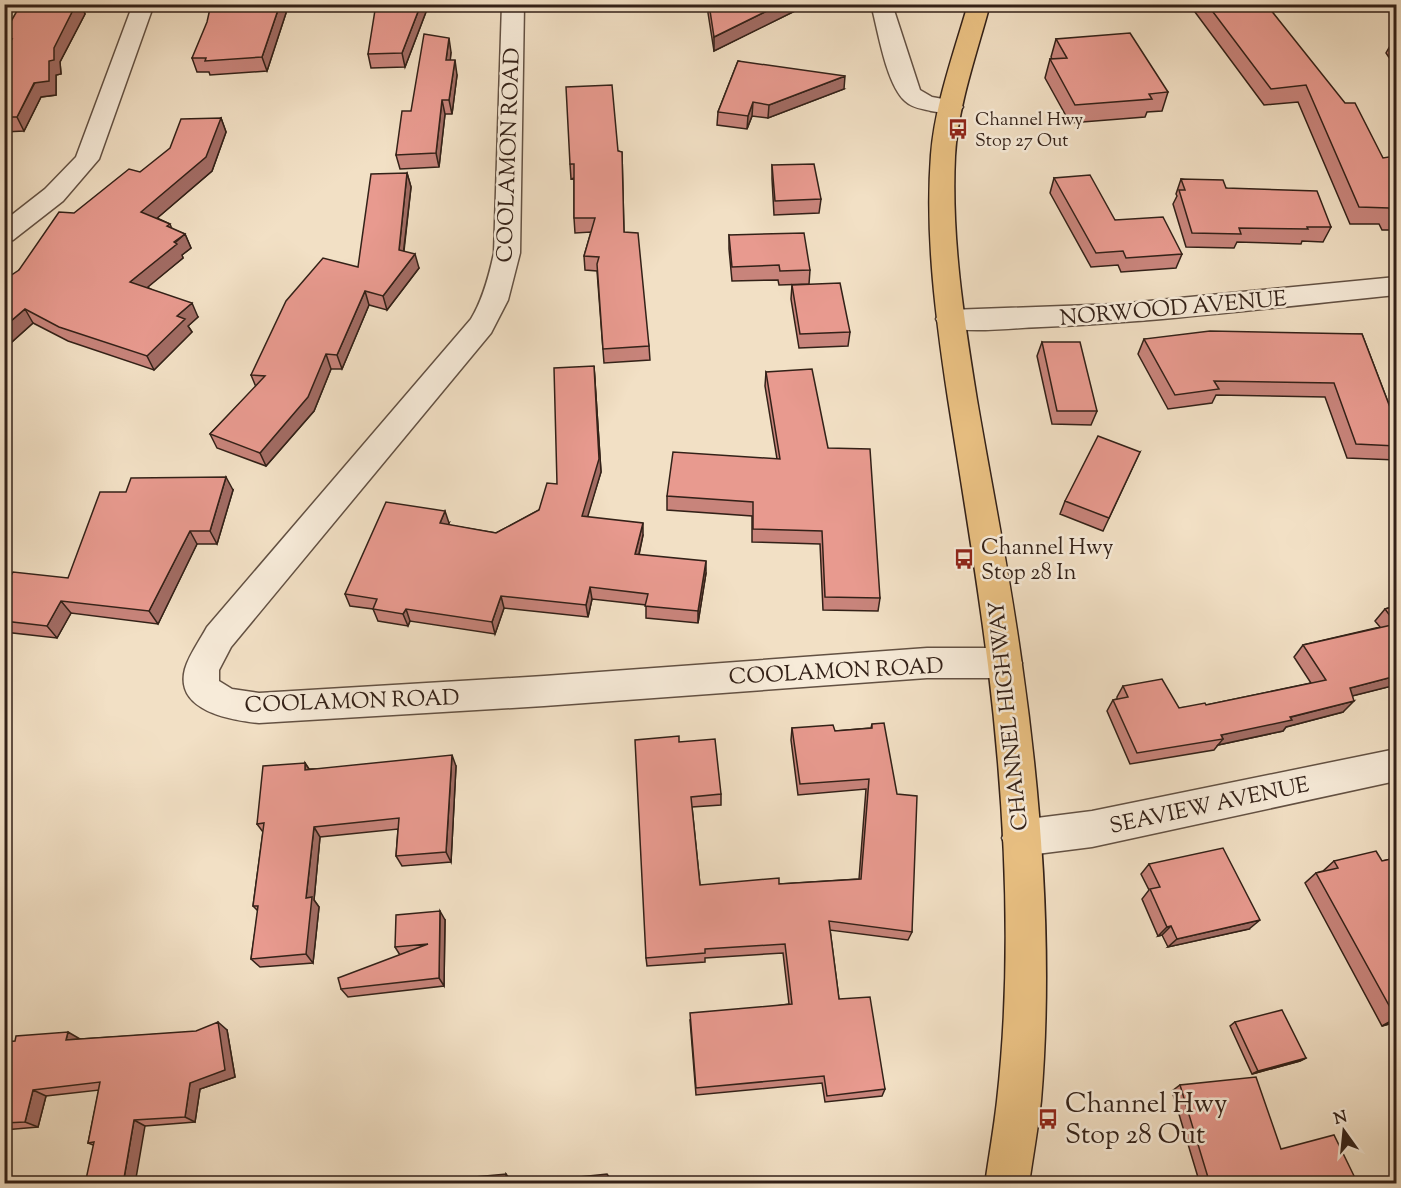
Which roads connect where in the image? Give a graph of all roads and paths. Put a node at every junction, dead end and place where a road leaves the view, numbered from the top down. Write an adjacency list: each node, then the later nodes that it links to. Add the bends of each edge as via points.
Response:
1 (144, 4): 6 (street, via 87,159 54,195)
2 (513, 4): 9 (street, COOLAMON ROAD, via 507,253 490,313 219,637 202,670 202,687 216,700 259,708 927,663)
3 (881, 4): 5 (street, via 911,95 926,103)
4 (979, 4): 5 (main road, CHANNEL HIGHWAY)
5 (951, 107): 8 (main road, CHANNEL HIGHWAY, via 943,154 942,200)
6 (4, 234)
7 (1396, 286): 8 (street, NORWOOD AVENUE, via 1091,316)
8 (950, 319): 9 (main road, CHANNEL HIGHWAY)
9 (1005, 663): 11 (main road, CHANNEL HIGHWAY)
10 (1396, 765): 11 (street, SEAVIEW AVENUE, via 1092,829)
11 (1021, 838): 12 (main road, CHANNEL HIGHWAY, via 1024,1013 1019,1101)
12 (1007, 1184)

